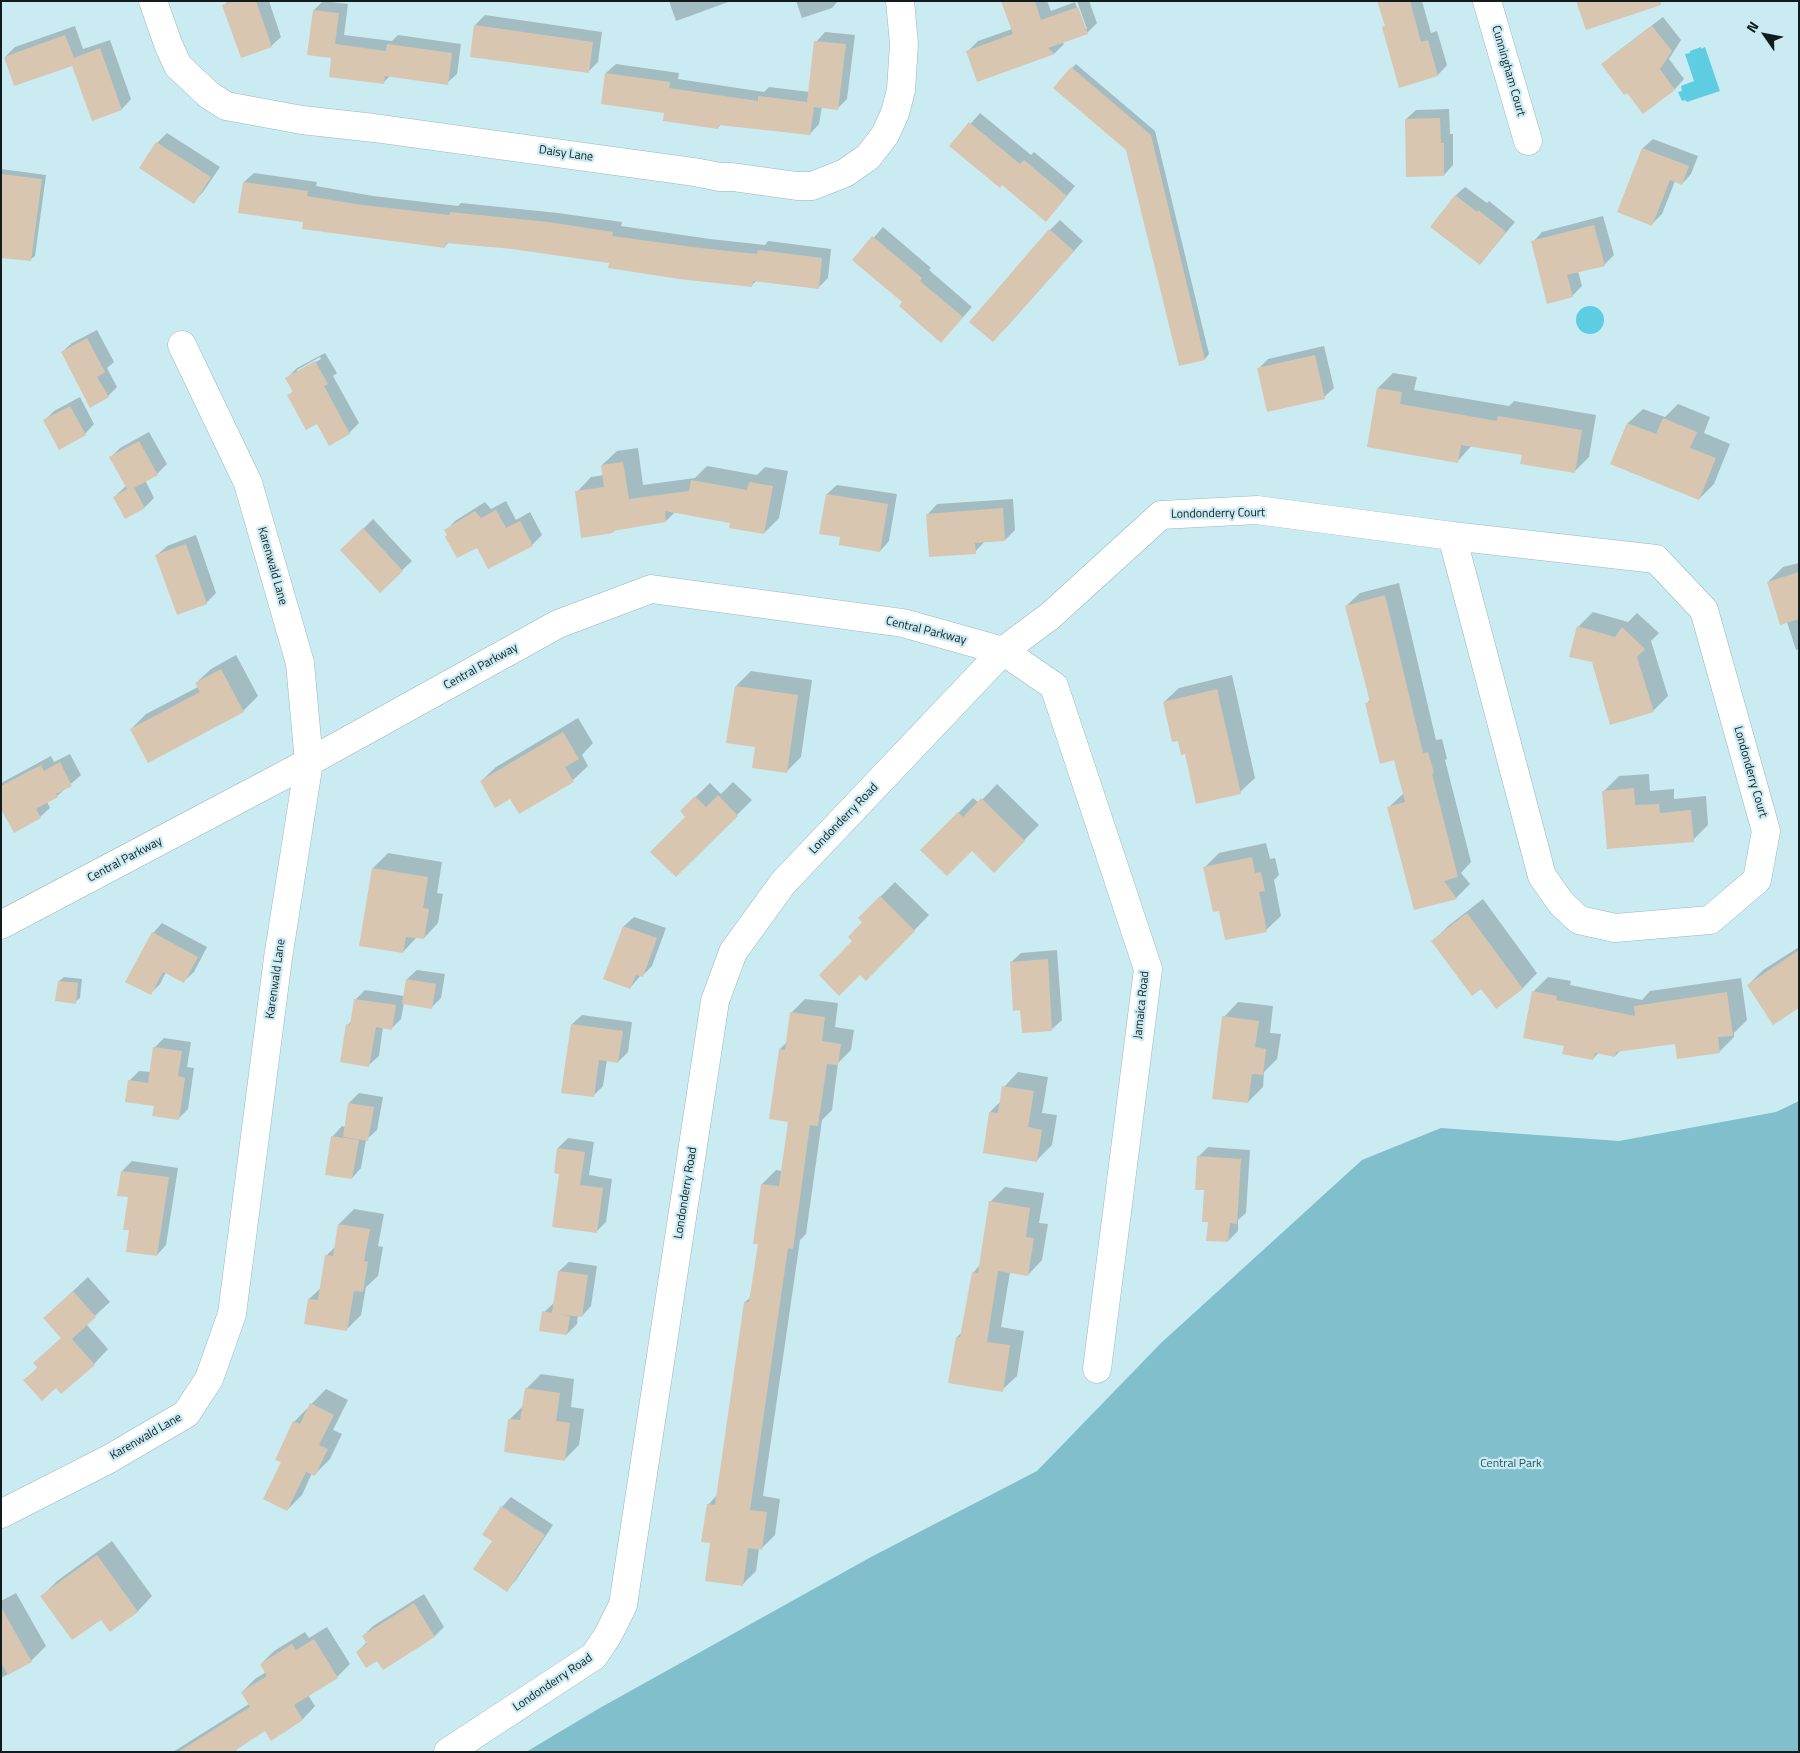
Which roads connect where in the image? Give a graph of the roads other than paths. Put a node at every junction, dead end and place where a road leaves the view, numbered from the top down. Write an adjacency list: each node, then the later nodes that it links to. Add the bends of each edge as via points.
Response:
1 (153, 1): 2 (street, Daisy Lane, via 178,66 208,95 226,106 302,120 720,177 812,186 845,173 868,157 885,135 901,90 904,44)
2 (900, 1)
3 (1487, 1): 4 (street, Cunningham Court)
4 (1528, 140)
5 (182, 345): 8 (street, Karenwald Lane, via 248,483 300,663)
6 (1452, 536): 6 (street, Londonderry Court, via 1542,876 1551,890 1579,920 1615,928 1710,920 1757,880 1766,831 1704,610 1656,559); 7 (street, Londonderry Court, via 1257,510 1161,515 1050,616)
7 (1003, 651): 8 (street, Central Parkway, via 903,623 651,589 558,624); 10 (street, Jamaica Road, via 1054,686 1148,969); 12 (street, Londonderry Road, via 783,883 733,952 715,1001 623,1605 594,1656)
8 (309, 762): 9 (street, Central Parkway); 11 (street, Karenwald Lane, via 278,958 232,1314 209,1378 186,1414 109,1459)
9 (1, 925)
10 (1098, 1369)
11 (1, 1514)
12 (448, 1752)

